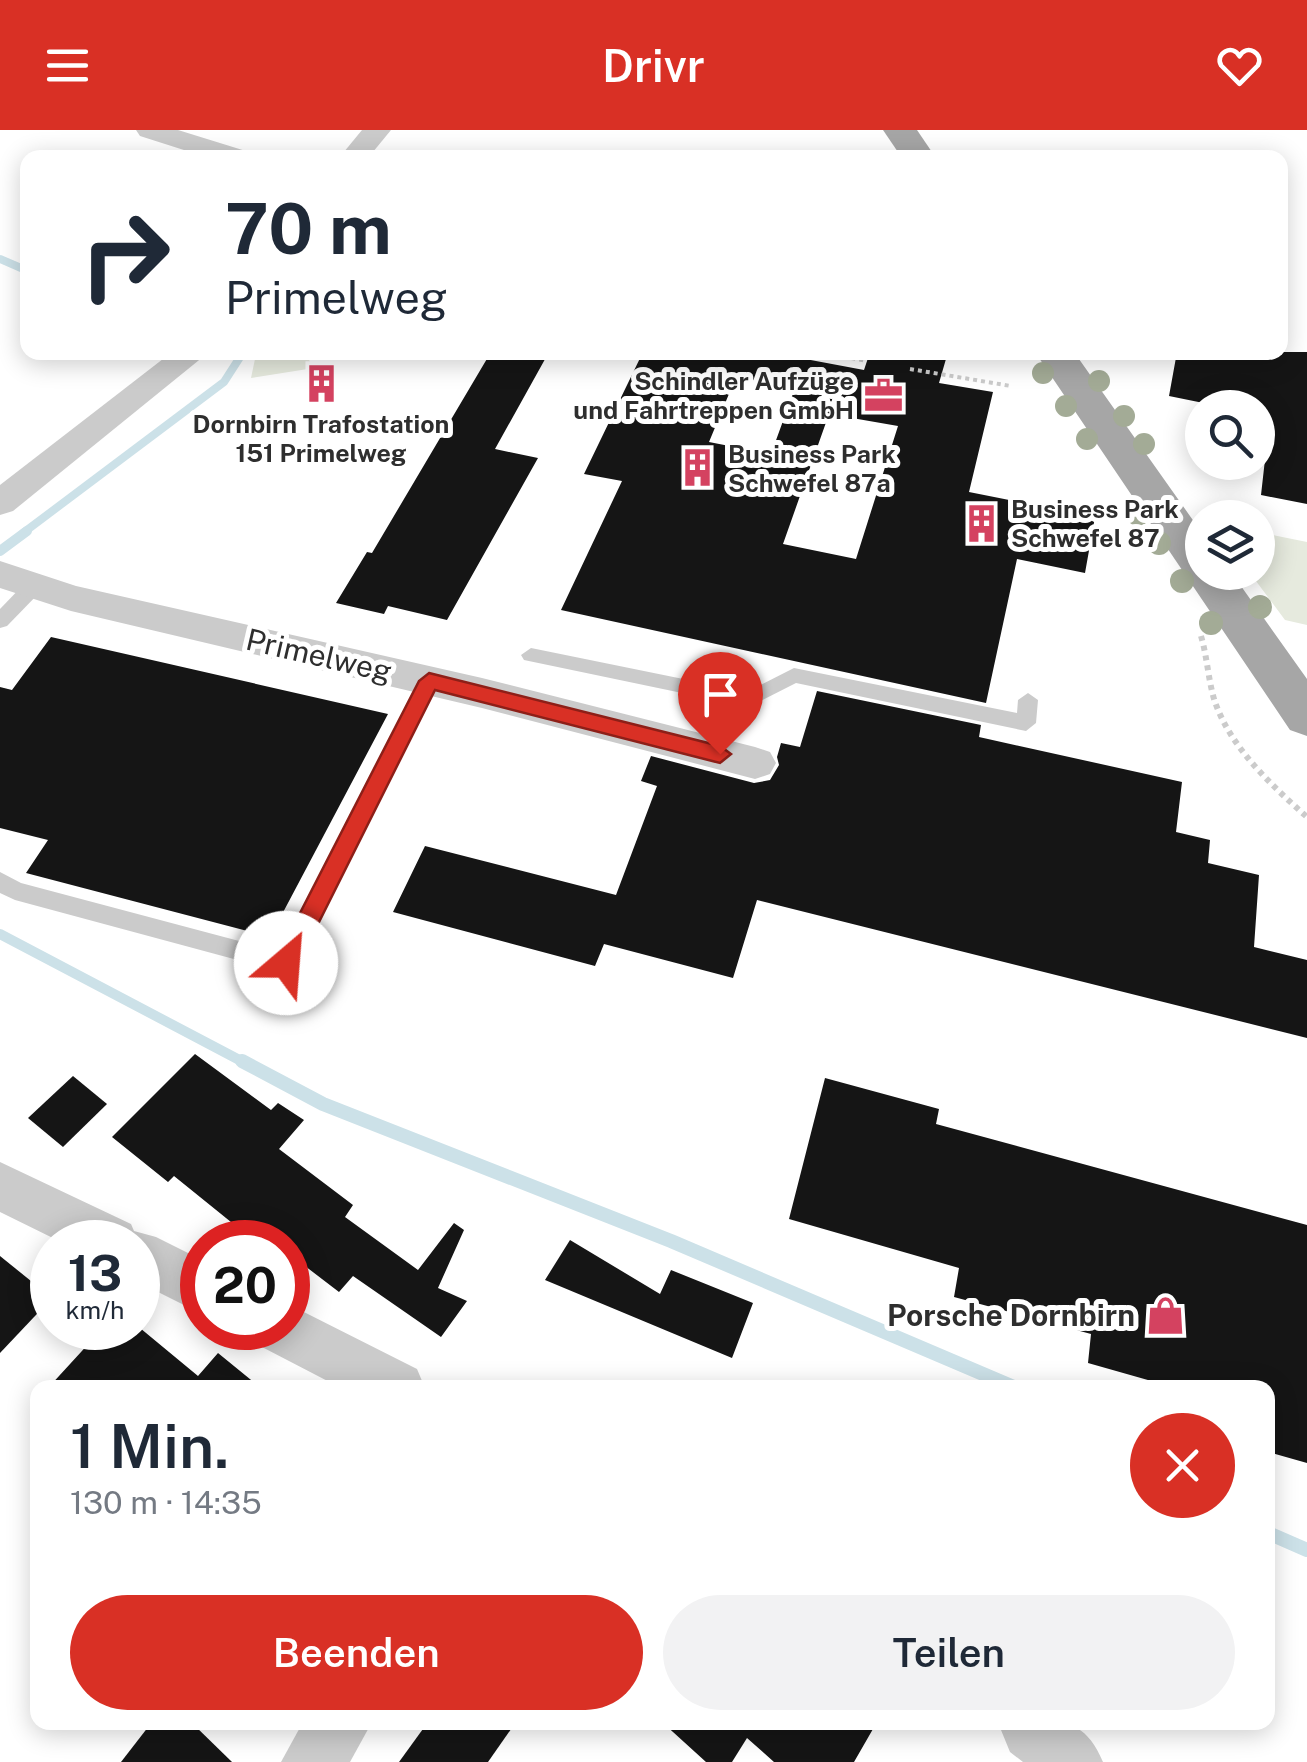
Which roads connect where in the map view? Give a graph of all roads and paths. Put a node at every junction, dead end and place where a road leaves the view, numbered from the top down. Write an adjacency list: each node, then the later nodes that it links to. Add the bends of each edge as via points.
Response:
1 (150, 130): 3 (street)
2 (377, 130): 4 (street)
3 (214, 150)
4 (361, 150)
5 (183, 360): 9 (street)
6 (1060, 360): 10 (main road)
7 (910, 369): 8 (path)
8 (1011, 386)
9 (0, 503)
10 (1185, 541)
11 (13, 579): 13 (lane); 16 (street, Primelweg)
12 (1219, 590): 18 (main road)
13 (0, 621)
14 (1198, 629): 20 (path, via 1216,703 1231,733)
15 (531, 655): 17 (lane, via 750,700 794,675 1026,723)
16 (429, 681): 19 (street, Primelweg); 21 (lane, via 286,963 15,891)
17 (1028, 700)
18 (1307, 717)
19 (755, 764)
20 (1307, 816)
21 (0, 881)
22 (0, 1186): 23 (street)
23 (69, 1220)
24 (310, 1343): 25 (street)
25 (382, 1380)
26 (335, 1730): 27 (street)
27 (312, 1762)

